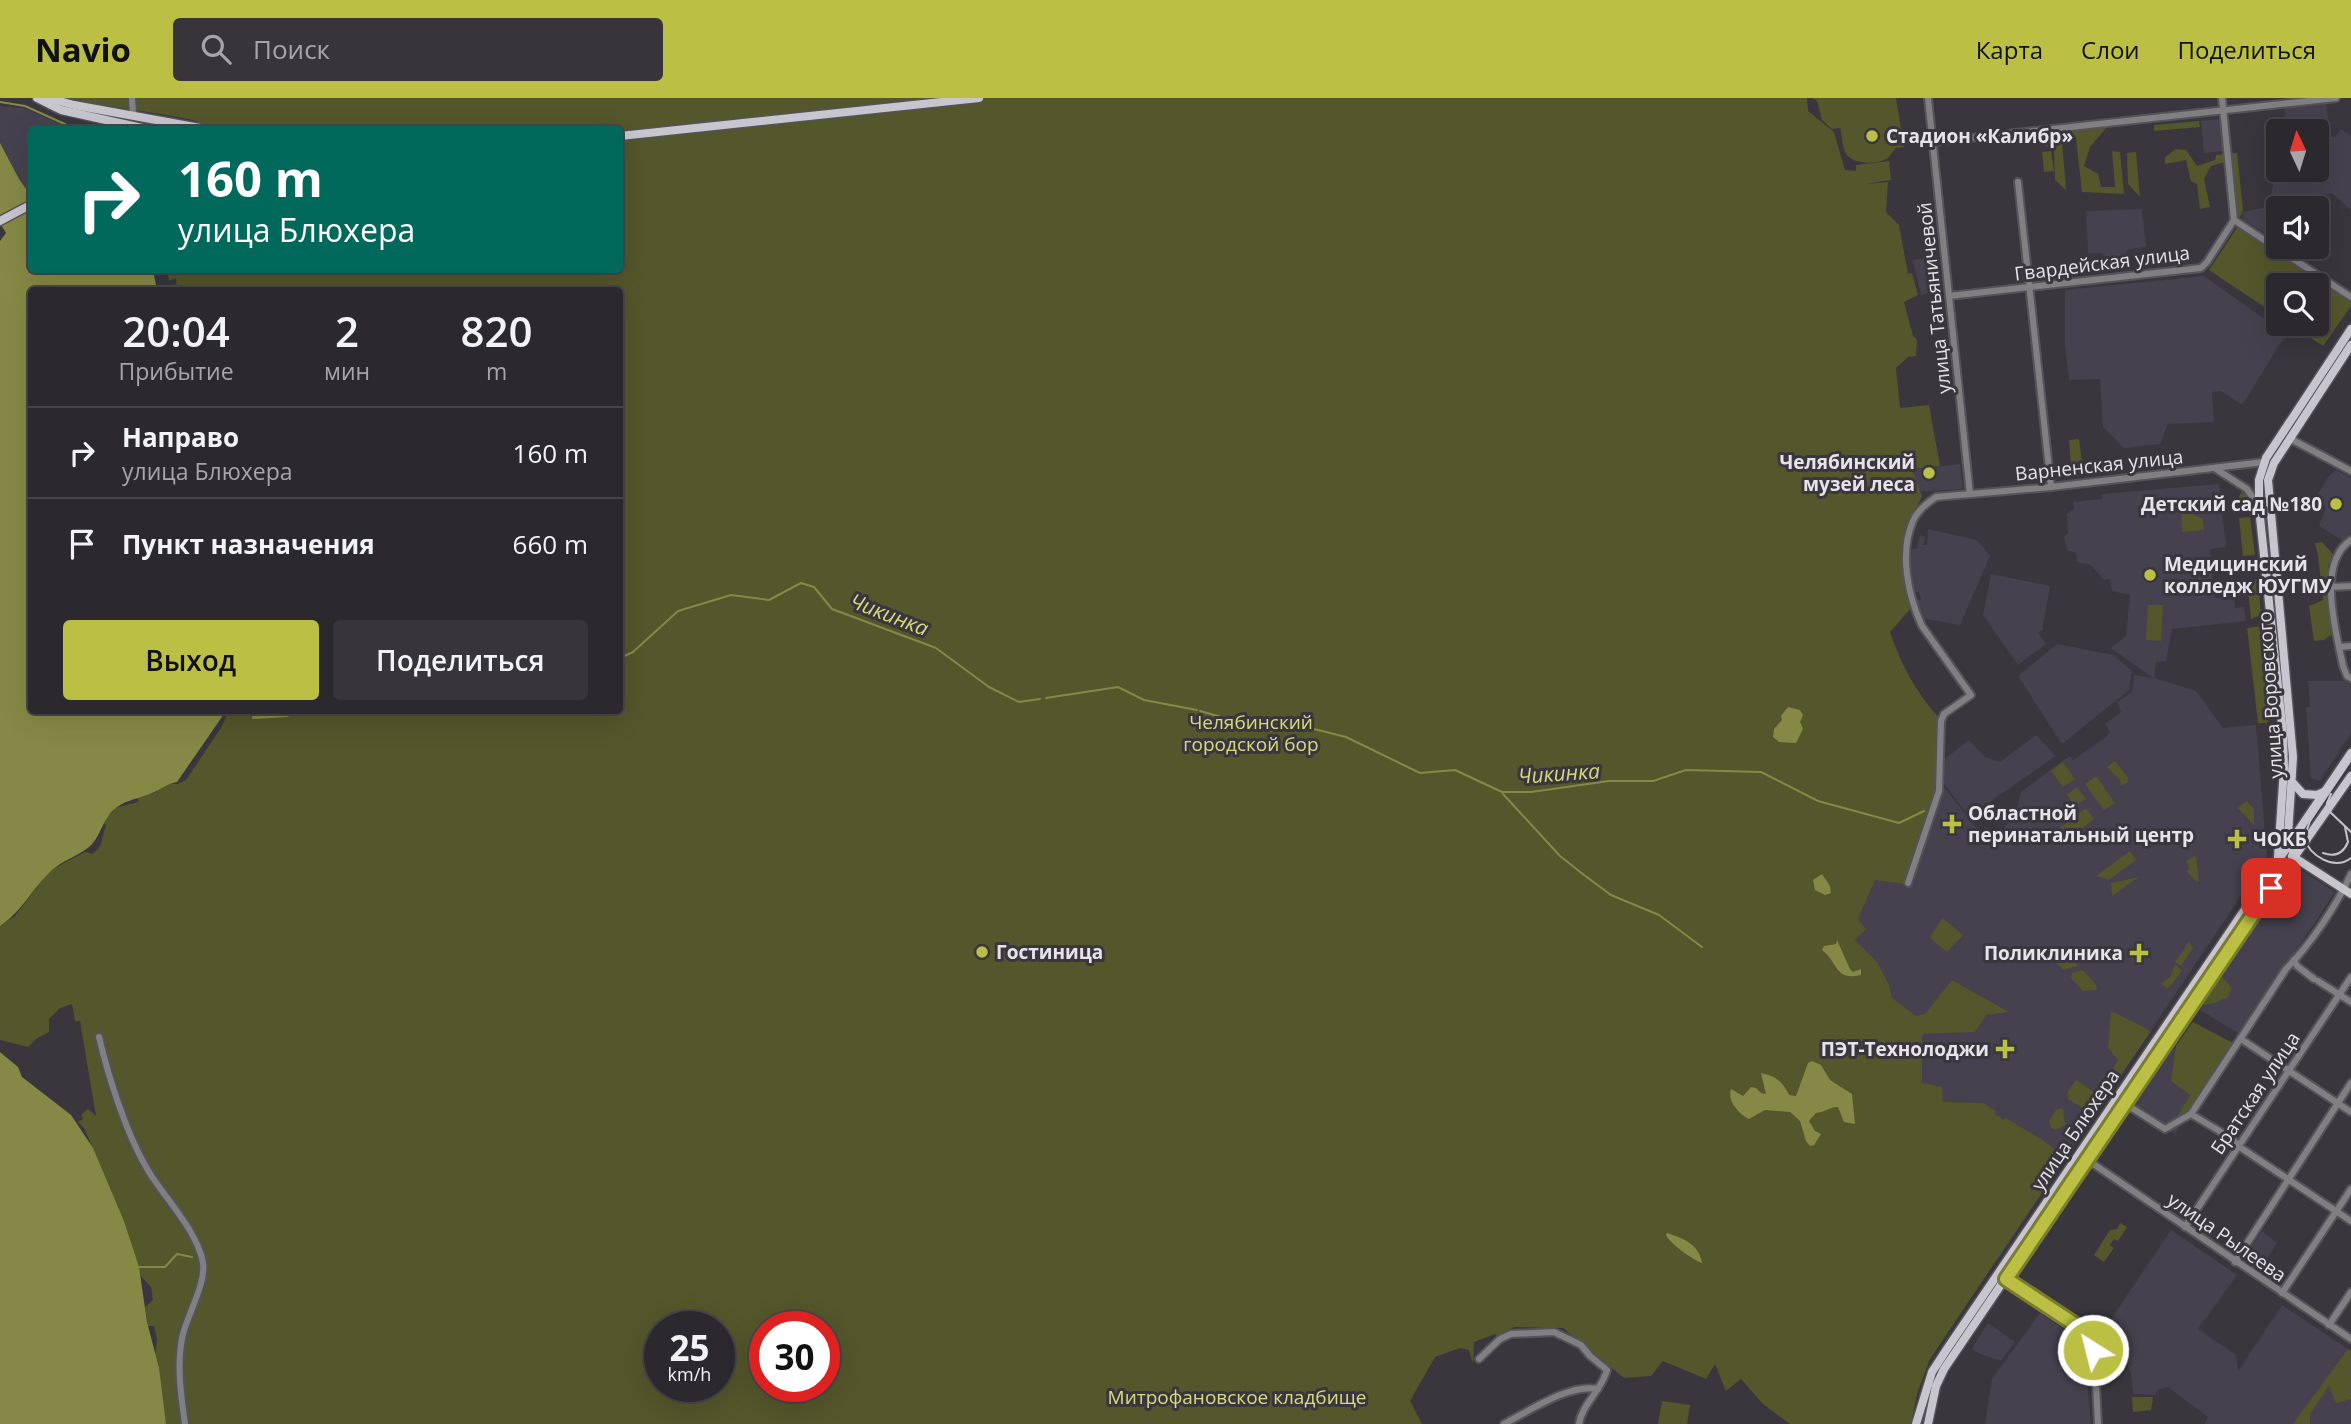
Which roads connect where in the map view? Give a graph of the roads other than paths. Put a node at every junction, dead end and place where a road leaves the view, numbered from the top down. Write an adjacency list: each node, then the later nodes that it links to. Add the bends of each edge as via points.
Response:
1 (37, 98): 11 (main road, via 61,110)
2 (48, 98): 10 (main road)
3 (132, 98): 10 (street)
4 (979, 98): 13 (main road)
5 (1928, 98): 14 (street, улица Татьяничевой)
6 (2222, 98): 9 (street)
7 (2336, 98): 8 (street)
8 (2311, 99): 9 (street)
9 (2223, 111): 14 (street); 17 (street)
10 (133, 114): 12 (main road)
11 (131, 126)
12 (188, 126)
13 (623, 136)
14 (1933, 142): 20 (street, улица Татьяничевой)
15 (2018, 182): 19 (street)
16 (28, 206): 18 (main road)
17 (2234, 220): 19 (street, Гвардейская улица, via 2201,268); 21 (street)
18 (0, 221)
19 (2028, 288): 20 (street, Гвардейская улица); 28 (street)
20 (1949, 296): 29 (street, улица Татьяничевой)
21 (2351, 297)
22 (2351, 329): 25 (main road, улица Воровского)
23 (2351, 345): 24 (main road, улица Воровского)
24 (2289, 438): 27 (street); 39 (main road, улица Воровского, via 2268,480 2287,672)
25 (2264, 462): 26 (street, Варненская улица); 30 (main road, улица Воровского)
26 (2214, 468): 28 (street, Варненская улица); 30 (street, via 2247,489)
27 (2351, 471)
28 (2051, 487): 29 (street, Варненская улица)
29 (1970, 494): 45 (street, Варненская улица, via 1936,497 1926,504 1913,520 1906,553 1916,614 1971,695 1941,721 1939,790)
30 (2259, 508): 43 (main road, улица Воровского, via 2283,746)
31 (2351, 540): 33 (street, via 2334,560)
32 (2351, 586): 33 (street)
33 (2331, 587): 35 (street)
34 (2351, 646): 35 (street)
35 (2339, 647): 36 (street)
36 (2351, 678)
37 (2351, 753): 40 (main road)
38 (2351, 776): 42 (main road, улица Блюхера)
39 (2292, 780): 40 (main road, via 2303,794); 41 (main road, улица Воровского)
40 (2326, 791): 41 (main road)
41 (2289, 843): 42 (main road, улица Воровского); 43 (main road, улица Блюхера)
42 (2294, 856): 43 (main road); 46 (main road); 55 (main road, улица Блюхера)
43 (2277, 860): 60 (main road, улица Блюхера)
44 (2351, 874): 46 (street)
45 (1908, 883)
46 (2347, 891): 47 (street)
47 (2294, 960): 49 (street); 52 (street)
48 (2351, 977): 49 (street, Братская улица)
49 (2340, 995): 50 (street); 53 (street, Братская улица)
50 (2351, 1002)
51 (99, 1038): 75 (street, via 133,1140 203,1263 179,1359)
52 (2241, 1039): 53 (street); 58 (street)
53 (2290, 1070): 56 (street); 59 (street, Братская улица)
54 (2351, 1083): 56 (street)
55 (2124, 1103): 58 (street, via 2165,1129); 61 (main road, улица Блюхера)
56 (2338, 1104): 57 (street); 62 (street)
57 (2351, 1112)
58 (2191, 1114): 59 (street)
59 (2238, 1145): 62 (street); 66 (street, Братская улица)
60 (2077, 1154): 61 (main road); 78 (main road, улица Блюхера, via 1932,1372)
61 (2086, 1160): 66 (street, улица Рылеева); 68 (main road, улица Блюхера)
62 (2289, 1180): 64 (street); 67 (street)
63 (2351, 1189): 64 (street)
64 (2337, 1211): 65 (street); 70 (street)
65 (2351, 1221)
66 (2185, 1227): 67 (street, улица Рылеева)
67 (2235, 1262): 70 (street, улица Рылеева)
68 (2006, 1279): 79 (main road, улица Блюхера, via 1944,1369); 80 (street, via 2091,1335)
69 (2351, 1292): 71 (street)
70 (2282, 1293): 71 (street, улица Рылеева)
71 (2329, 1325): 72 (street, улица Рылеева)
72 (2351, 1339)
73 (1479, 1359): 74 (street, via 1511,1334 1554,1332 1581,1345 1607,1370)
74 (1598, 1390): 76 (street, via 1567,1392); 77 (street)
75 (185, 1424)
76 (1503, 1424)
77 (1579, 1424)
78 (1916, 1424)
79 (1928, 1424)
80 (2098, 1424)

